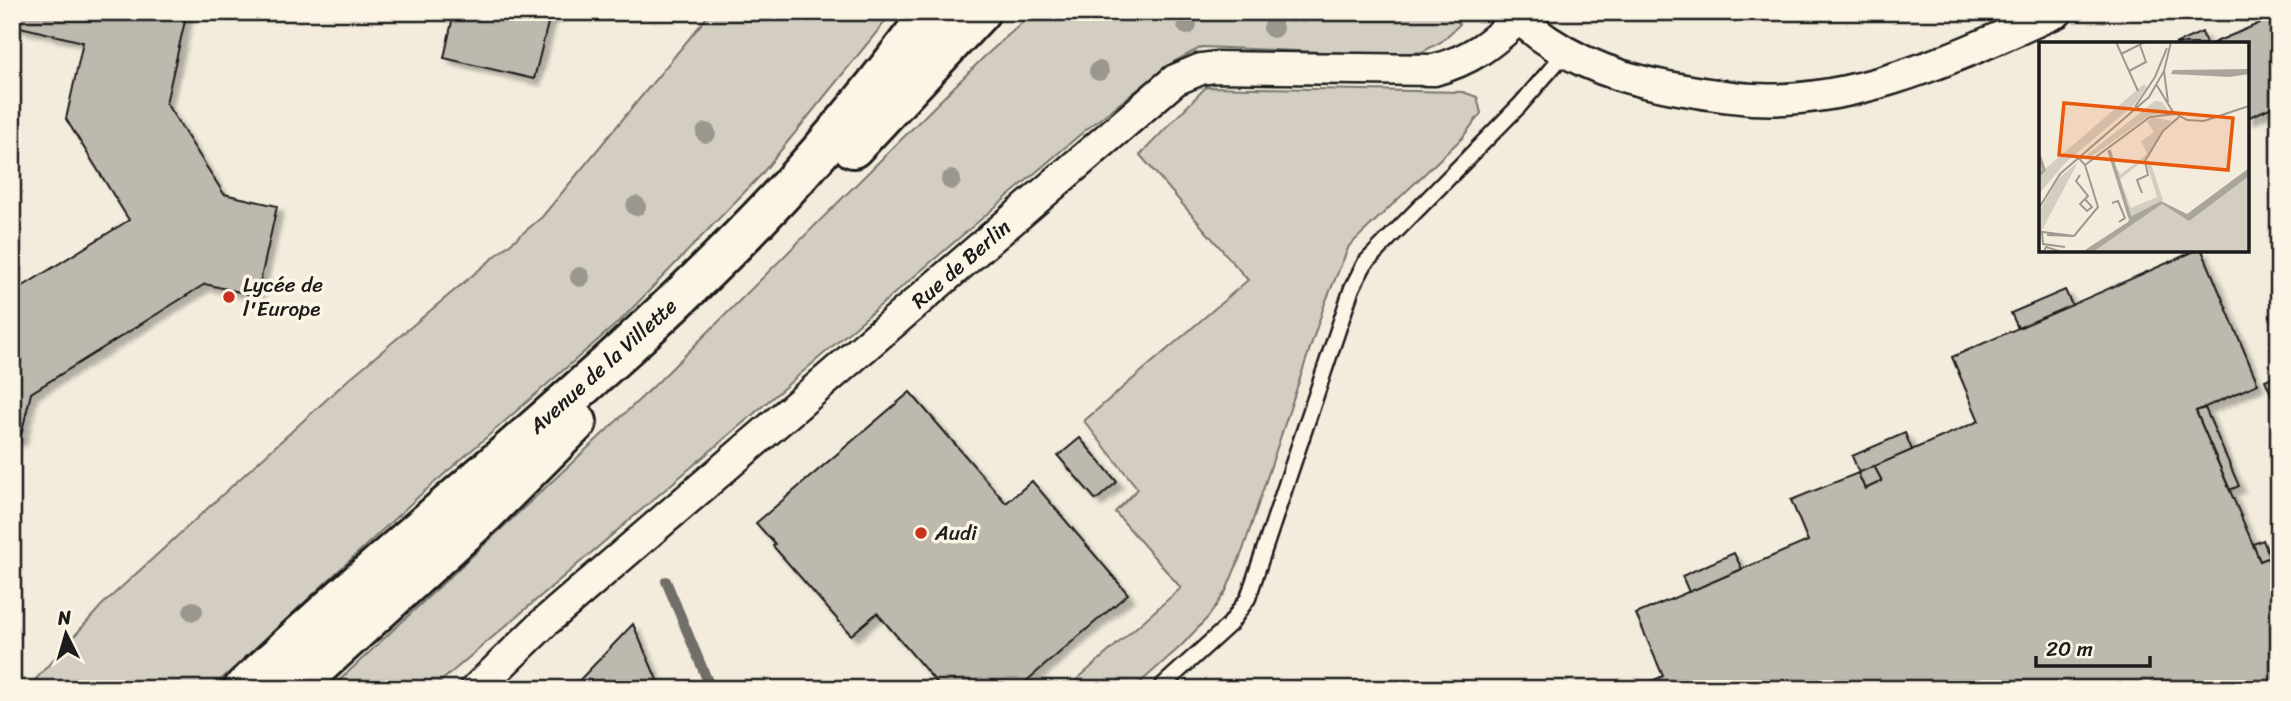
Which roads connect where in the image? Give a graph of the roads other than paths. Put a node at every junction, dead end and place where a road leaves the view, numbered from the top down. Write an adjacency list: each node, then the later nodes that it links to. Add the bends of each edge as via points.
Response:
1 (931, 12): 6 (main road, Avenue de la Villette, via 831,139 719,259)
2 (980, 12): 7 (main road, Avenue de la Villette, via 793,209 507,493)
3 (2057, 12): 5 (street, via 1909,74 1802,97 1753,99 1675,88 1608,73)
4 (1515, 15): 5 (street); 8 (street, Rue de Berlin, via 1490,44 1467,59 1434,69 1216,67 1175,80 546,621)
5 (1565, 53): 9 (lane, via 1365,263 1352,288 1248,598 1230,624)
6 (243, 689)
7 (293, 689)
8 (476, 689)
9 (1163, 689)

